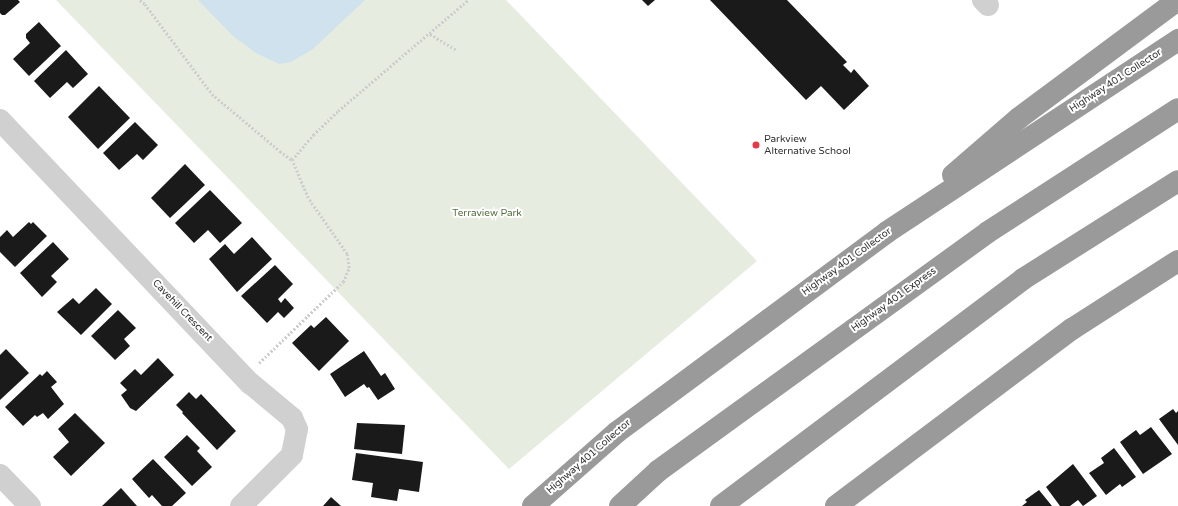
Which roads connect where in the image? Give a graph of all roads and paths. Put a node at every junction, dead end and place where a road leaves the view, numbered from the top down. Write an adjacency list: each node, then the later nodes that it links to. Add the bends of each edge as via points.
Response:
1 (140, 0): 9 (path, via 212,94)
2 (468, 0): 4 (path)
3 (1178, 0): 11 (highway, via 1019,118)
4 (430, 34): 6 (path); 9 (path, via 338,111)
5 (1178, 40): 11 (highway, Highway 401 Collector)
6 (457, 50)
7 (1178, 109): 18 (highway, Highway 401 Express, via 988,232 658,471)
8 (0, 120): 13 (street, Cavehill Crescent)
9 (292, 160): 13 (path, via 308,198 347,254 349,268 343,282)
10 (1178, 181): 19 (highway, via 1023,279)
11 (887, 232): 17 (highway, Highway 401 Collector, via 617,432)
12 (1174, 264): 20 (highway, via 1072,329)
13 (244, 376): 16 (street, Cavehill Crescent, via 292,418 297,429 292,455)
14 (0, 475): 15 (street)
15 (30, 506)
16 (241, 506)
17 (533, 506)
18 (620, 506)
19 (722, 506)
20 (836, 506)

